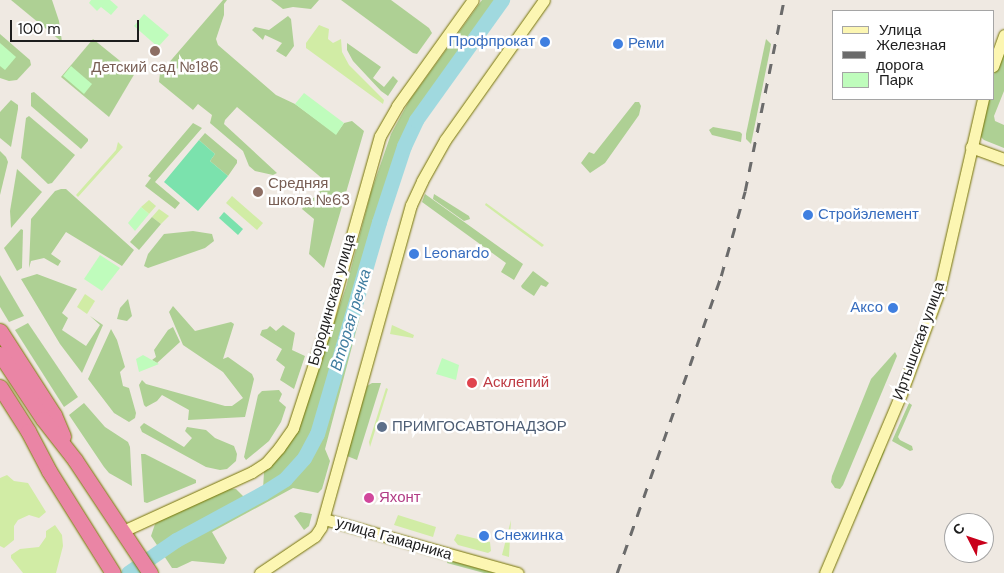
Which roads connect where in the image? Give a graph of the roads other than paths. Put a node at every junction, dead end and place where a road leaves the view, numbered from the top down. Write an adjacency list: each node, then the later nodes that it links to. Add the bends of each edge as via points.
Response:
1 (473, 0): 15 (main road, Бородинская улица, via 397,106 380,136 327,324 292,428 266,463)
2 (544, 0): 14 (main road, via 445,140 415,197)
3 (1004, 36): 4 (main road)
4 (994, 63)
5 (983, 100): 6 (main road, Иртышская улица)
6 (971, 147): 7 (main road); 20 (main road, Иртышская улица, via 949,254 927,324)
7 (1004, 159)
8 (0, 331): 12 (highway, via 54,415)
9 (0, 354): 12 (highway, via 43,419)
10 (0, 387): 13 (highway)
11 (0, 406): 13 (highway)
12 (72, 455): 15 (highway)
13 (49, 471): 16 (highway)
14 (324, 518): 18 (main road, улица Гамарника, via 315,536); 19 (main road, улица Гамарника)
15 (126, 535): 17 (highway)
16 (114, 573)
17 (150, 573)
18 (260, 573)
19 (518, 573)
20 (825, 573)

